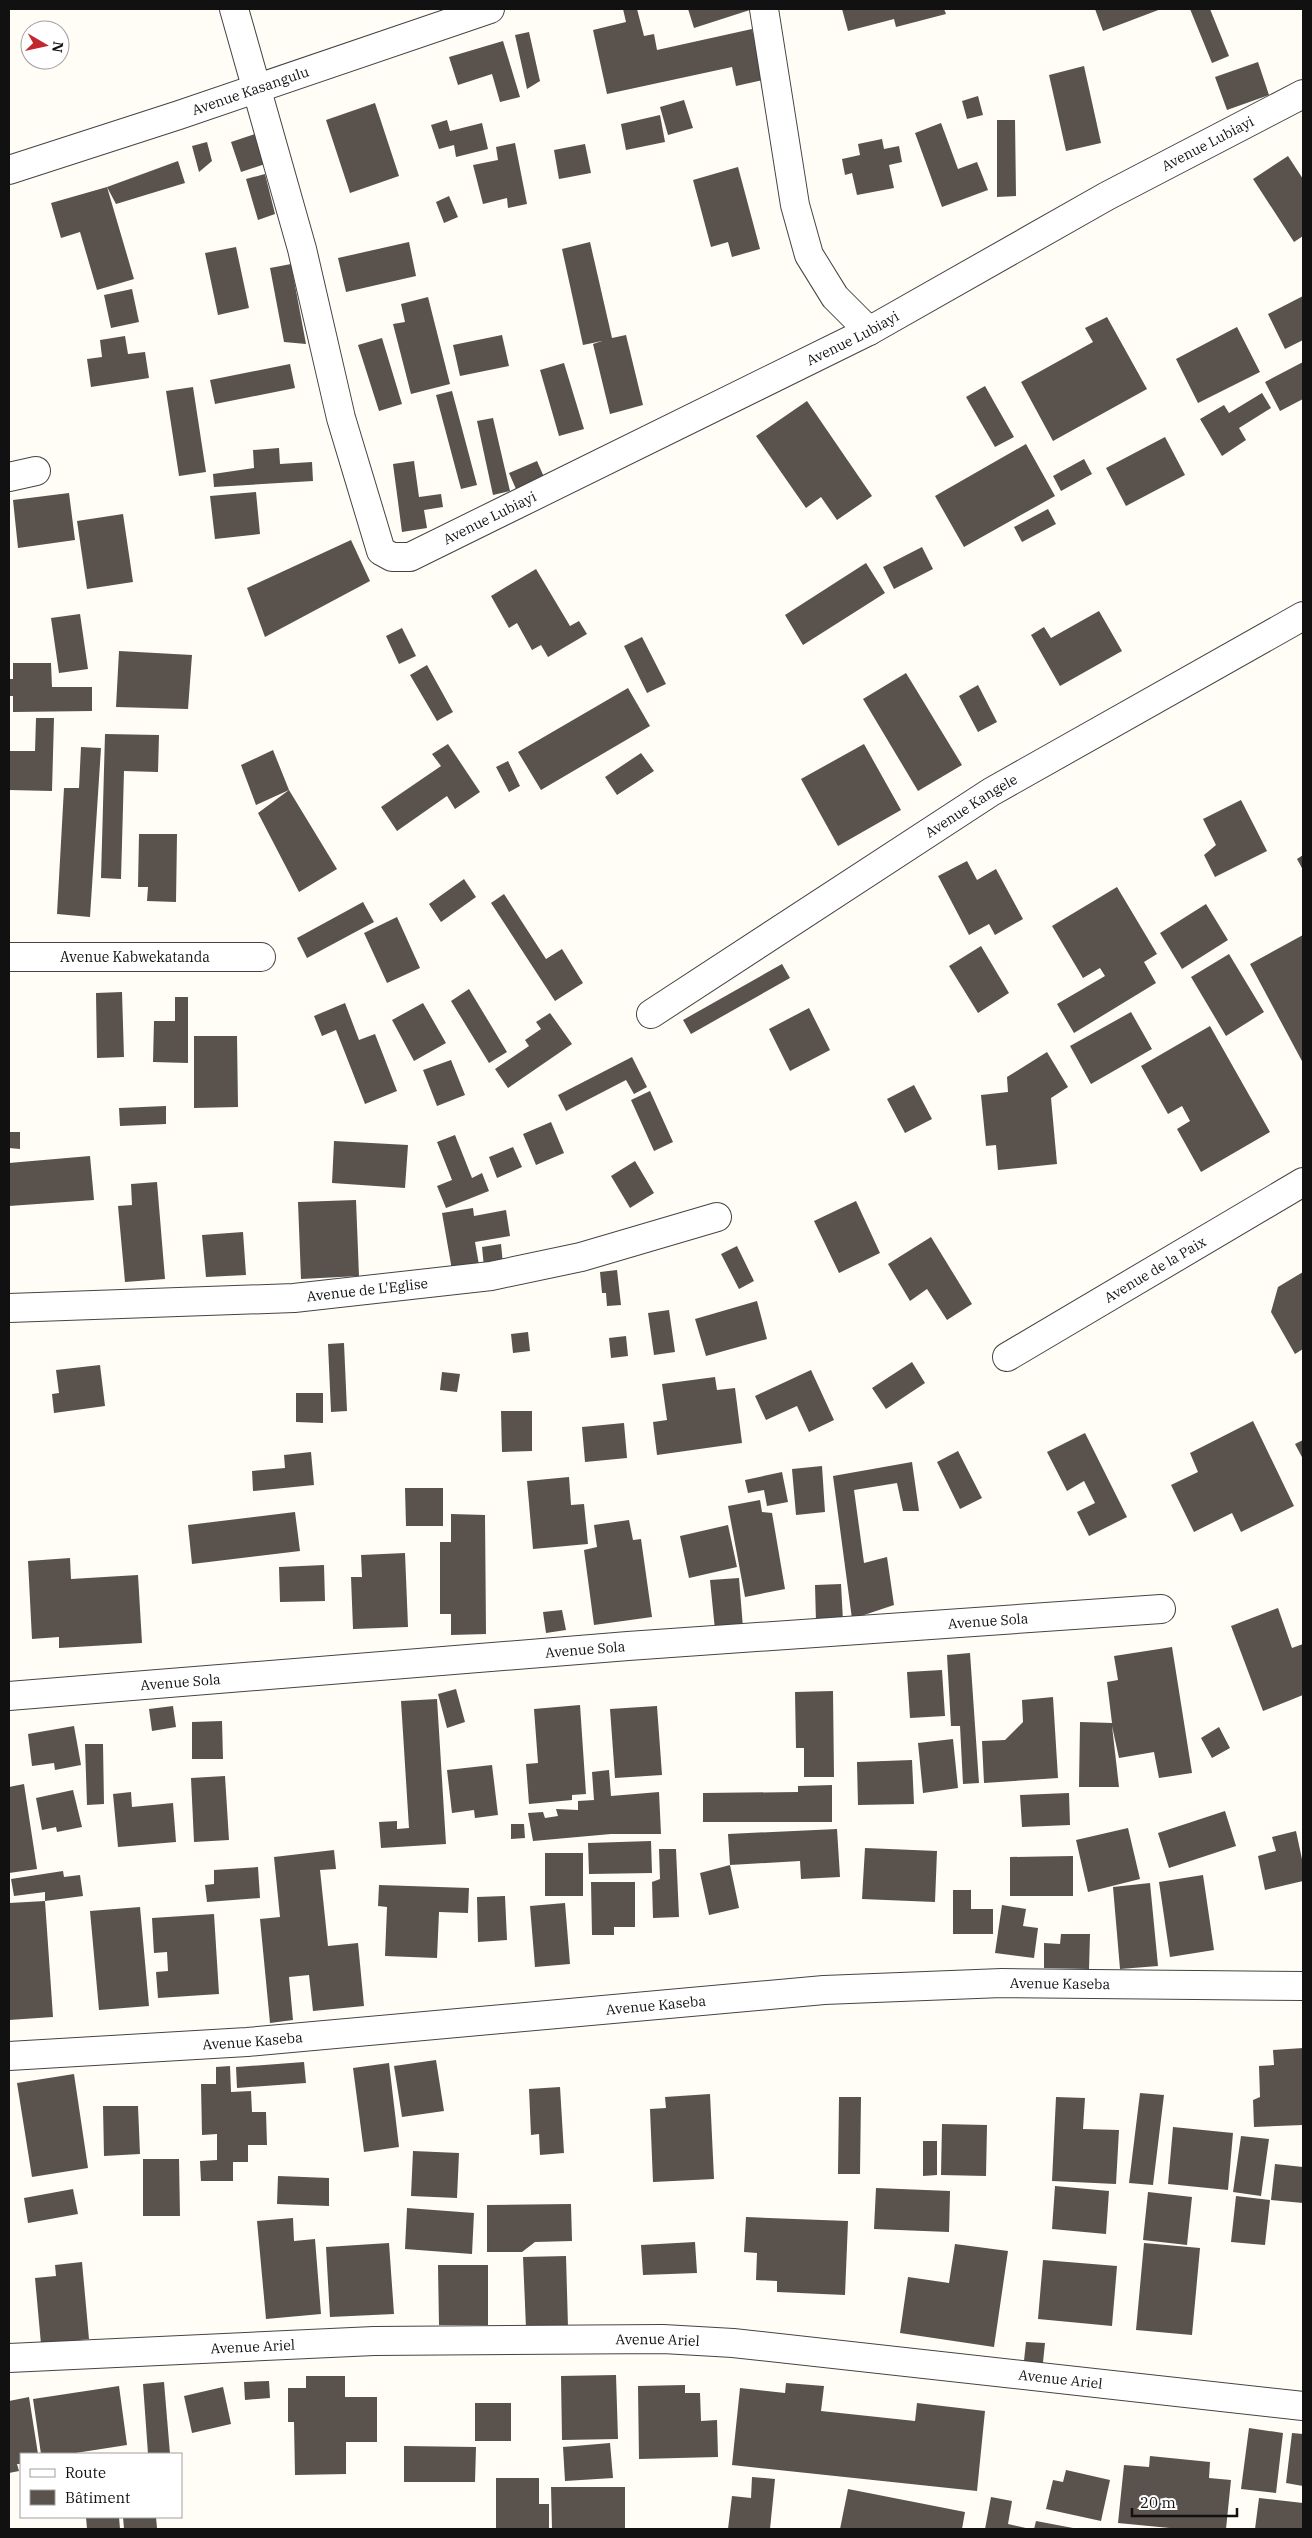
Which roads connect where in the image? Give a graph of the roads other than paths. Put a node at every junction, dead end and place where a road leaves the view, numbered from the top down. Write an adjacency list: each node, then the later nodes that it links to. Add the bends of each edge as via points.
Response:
1 (234, 9): 4 (street)
2 (490, 9): 4 (street, Avenue Kasangulu)
3 (764, 9): 7 (street, via 795,206 809,255 835,297)
4 (258, 88): 6 (street, Avenue Kasangulu); 7 (street, Avenue Lubiayi, via 302,249 341,418 381,551 392,557 410,557)
5 (1303, 94): 7 (street, Avenue Lubiayi, via 1108,196)
6 (9, 170)
7 (869, 331)
8 (36, 471): 9 (street)
9 (9, 477)
10 (1303, 616): 13 (street, Avenue Kangele, via 991,792)
11 (9, 957): 12 (street, Avenue Kabwekatanda)
12 (261, 957)
13 (651, 1014)
14 (1303, 1182): 17 (street, Avenue de la Paix)
15 (717, 1218): 16 (street, Avenue de L'Eglise, via 572,1259 491,1276 294,1298)
16 (9, 1308)
17 (1007, 1357)
18 (1161, 1609): 19 (street, Avenue Sola, via 628,1646)
19 (9, 1696)
20 (1303, 1986): 21 (street, Avenue Kaseba, via 1002,1983 824,1990 247,2042)
21 (9, 2056)
22 (9, 2358): 23 (street, Avenue Ariel, via 374,2340 663,2339 734,2343)
23 (1303, 2406)

